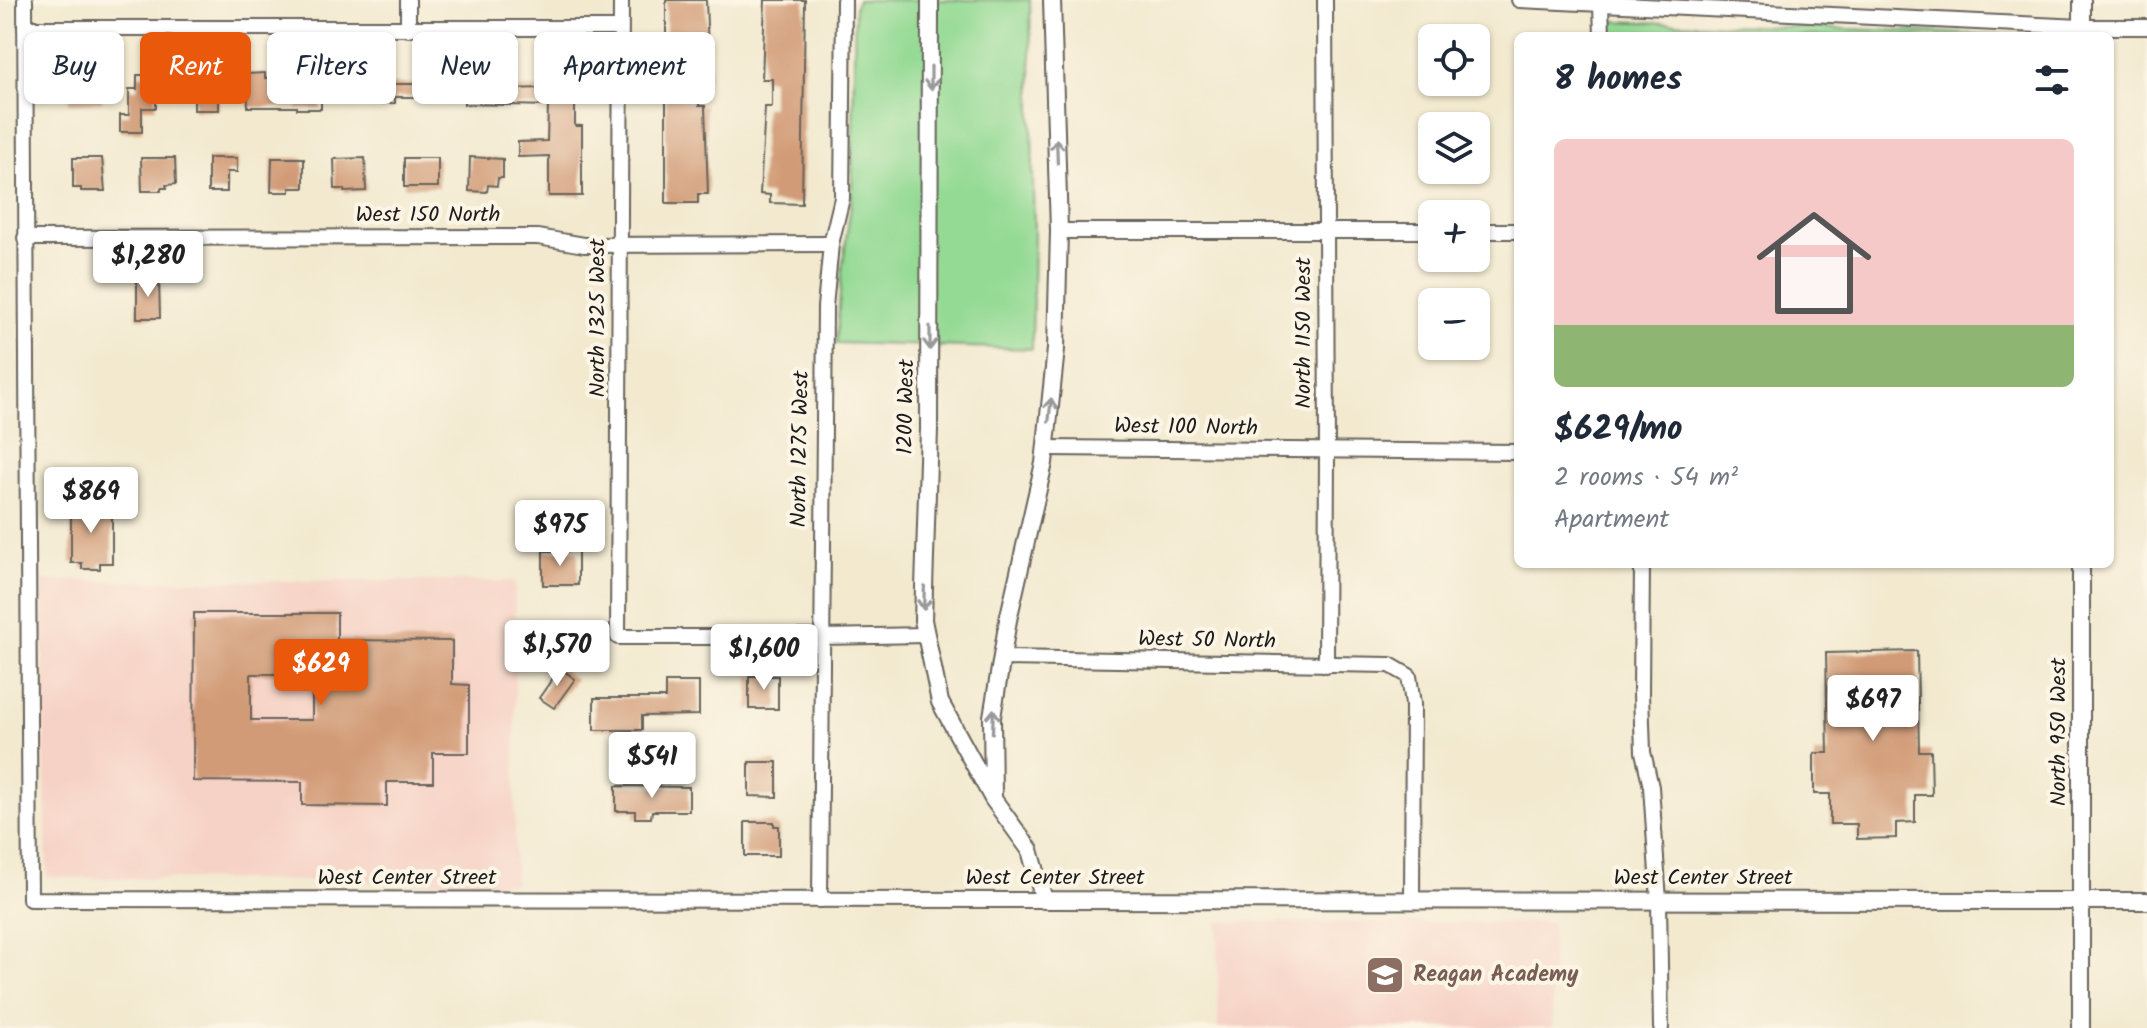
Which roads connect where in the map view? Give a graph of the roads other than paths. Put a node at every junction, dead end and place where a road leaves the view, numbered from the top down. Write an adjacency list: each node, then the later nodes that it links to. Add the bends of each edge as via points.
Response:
1 (25, 0): 12 (street)
2 (408, 0): 14 (street)
3 (621, 0): 13 (street, North 1325 West)
4 (844, 0): 23 (street, North 1275 West, via 842,198)
5 (930, 0): 30 (street, 1200 West, one-way to 30)
6 (1052, 0): 17 (street, one-way to 6)
7 (1325, 0): 18 (street, North 1150 West)
8 (1519, 0): 10 (street)
9 (2082, 0): 16 (street)
10 (1601, 4): 15 (street); 16 (street)
11 (2147, 27): 16 (street)
12 (25, 28): 14 (street); 22 (street)
13 (620, 28): 14 (street); 24 (street, North 1325 West)
14 (408, 29)
15 (1602, 32)
16 (2082, 32)
17 (1059, 231): 18 (street); 25 (street, one-way to 17, via 1056,349)
18 (1326, 231): 19 (street); 26 (street, North 1150 West)
19 (1418, 231)
20 (1490, 231): 21 (street)
21 (1514, 231)
22 (25, 238): 24 (street, West 150 North, via 538,237); 35 (street, West Center Street, via 30,899)
23 (831, 244): 24 (street, West 150 North); 31 (street, North 1275 West, via 825,307)
24 (621, 245): 31 (street, North 1325 West, via 618,637)
25 (1046, 448): 26 (street, West 100 North); 32 (street)
26 (1327, 451): 27 (street, West 100 North); 33 (street, North 1150 West)
27 (1514, 452)
28 (1642, 568): 39 (street, via 1643,752 1651,787)
29 (2081, 568): 38 (street, North 950 West)
30 (926, 635): 31 (street); 34 (street, 1200 West, via 940,702)
31 (821, 637): 35 (street, North 1275 West)
32 (1002, 658): 33 (street, West 50 North); 34 (street, one-way to 32, via 992,717)
33 (1326, 665): 37 (street, West 50 North, via 1390,665 1409,676)
34 (993, 799): 36 (street, 1200 West, via 1030,850)
35 (820, 900): 36 (street, West Center Street)
36 (1044, 900): 37 (street, West Center Street)
37 (1412, 900): 39 (street, West Center Street)
38 (2081, 900): 39 (street, West Center Street); 40 (street, West Center Street); 42 (street, North 950 West)
39 (1659, 901): 41 (street)
40 (2147, 901)
41 (1661, 1028)
42 (2081, 1028)

